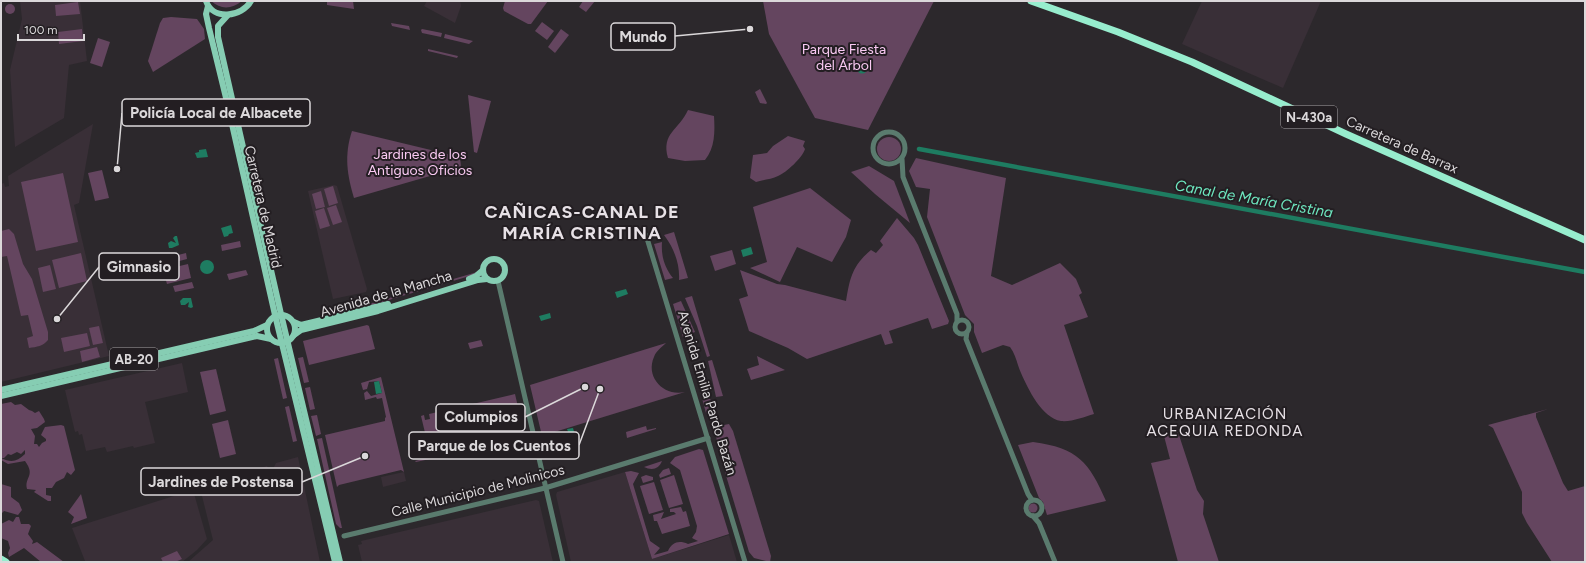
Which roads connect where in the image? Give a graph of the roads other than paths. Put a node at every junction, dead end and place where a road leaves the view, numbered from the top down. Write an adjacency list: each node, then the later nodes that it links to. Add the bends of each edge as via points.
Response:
1 (251, 1): 4 (main road, via 242,11)
2 (1031, 1): 9 (highway, Carretera de Barrax / N-430a, via 1192,62 1346,134)
3 (207, 3): 4 (main road, via 219,13); 13 (main road, Carretera de Madrid, via 209,28)
4 (228, 15): 13 (main road, Carretera de Madrid, via 218,26 218,37)
5 (902, 159): 6 (street); 6 (street, via 906,150 904,140 896,133 881,134 873,151 878,160); 7 (street)
6 (890, 165): 7 (street)
7 (903, 177): 14 (street)
8 (646, 235): 25 (street, Avenida Emilia Pardo Bazán)
9 (1585, 240)
10 (483, 270): 11 (main road); 12 (main road, via 484,265 490,260 501,262 505,270); 15 (main road, Avenida de la Mancha, via 476,276 383,305 301,325)
11 (487, 279): 12 (main road); 19 (main road, Avenida de la Mancha, via 378,311 301,330)
12 (498, 281): 28 (street)
13 (278, 315): 15 (main road, via 290,318); 16 (main road, via 270,319); 22 (main road, Carretera de Madrid)
14 (959, 319): 17 (street, via 969,325); 18 (street, via 955,330)
15 (294, 322): 19 (main road)
16 (267, 325): 20 (main road); 23 (main road, AB-20, via 254,331)
17 (967, 332): 18 (street); 21 (street)
18 (961, 334): 21 (street)
19 (294, 335): 22 (main road, Avenida de la Mancha)
20 (270, 339): 22 (main road); 24 (main road, AB-20, via 258,336)
21 (966, 339): 29 (street)
22 (285, 342): 26 (main road); 27 (main road)
23 (1, 390)
24 (1, 396)
25 (708, 438): 28 (street, Calle Municipio de Molinicos); 33 (street, Avenida Emilia Pardo Bazán)
26 (308, 450): 27 (main road); 35 (main road)
27 (314, 458): 36 (main road)
28 (546, 488): 31 (street, Calle Municipio de Molinicos); 37 (street)
29 (1030, 501): 30 (street, via 1026,510 1028,514); 30 (street, via 1041,504 1041,509)
30 (1036, 515): 39 (street)
31 (344, 536)
32 (1, 559): 34 (highway)
33 (745, 560): 38 (street, Avenida Emilia Pardo Bazán)
34 (6, 562)
35 (335, 562)
36 (340, 562)
37 (563, 562)
38 (750, 562)
39 (1055, 562)

